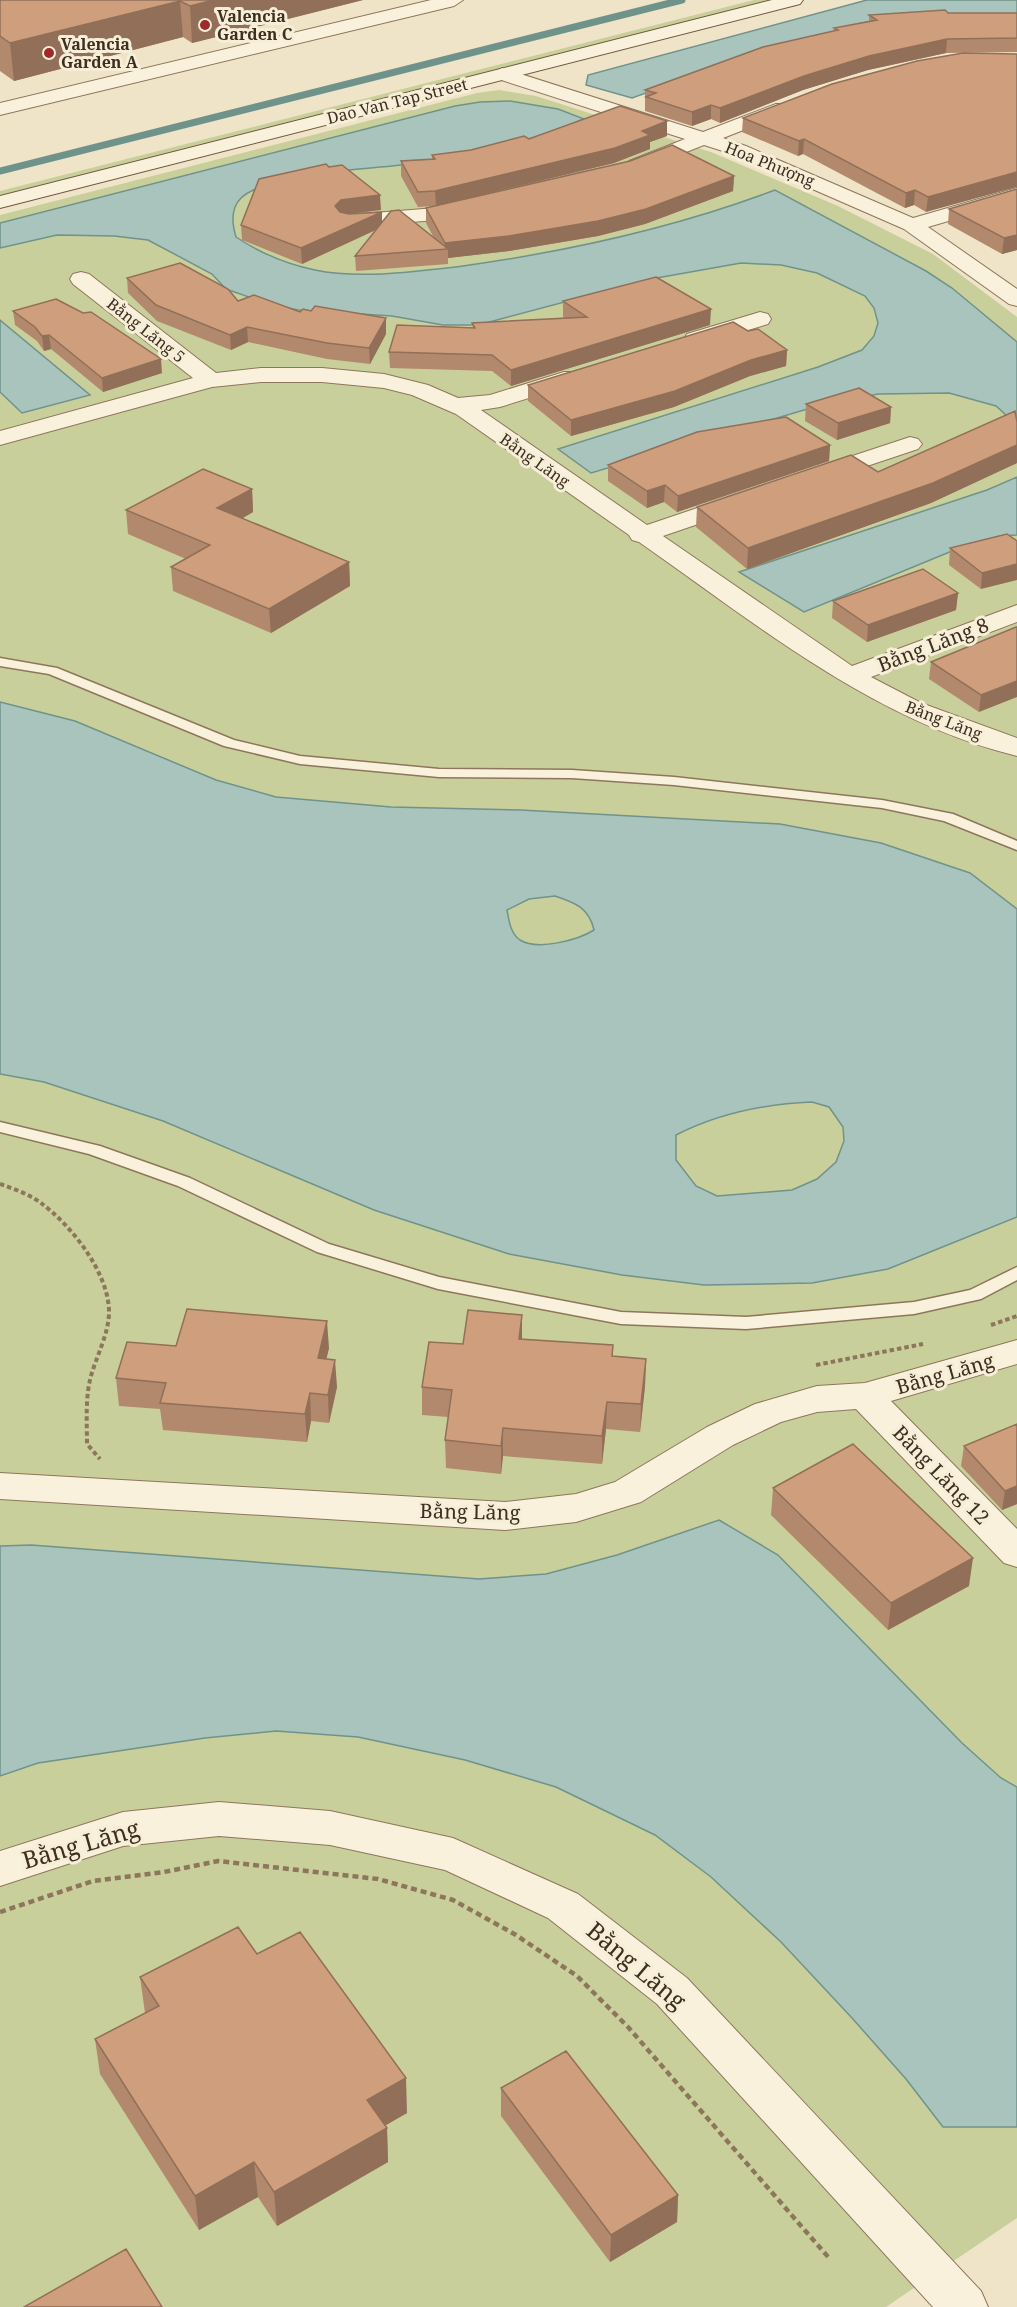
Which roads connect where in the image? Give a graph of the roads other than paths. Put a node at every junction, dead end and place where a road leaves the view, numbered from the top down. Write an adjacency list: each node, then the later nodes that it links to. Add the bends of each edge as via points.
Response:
1 (454, 0): 6 (street)
2 (737, 0): 9 (street, Dao Van Tap Street)
3 (794, 0): 4 (street, Dao Van Tap Street)
4 (502, 74): 7 (street, Hoa Phượng); 12 (street, Dao Van Tap Street)
5 (800, 101): 7 (street)
6 (0, 109)
7 (704, 139): 8 (street); 14 (street, Hoa Phượng, via 805,177)
8 (622, 170)
9 (0, 186)
10 (1017, 194): 14 (street)
11 (494, 200): 13 (street, via 436,214)
12 (0, 202)
13 (349, 221)
14 (911, 225): 16 (street, Hoa Phượng)
15 (81, 279): 20 (street, Bằng Lăng 5)
16 (1017, 298)
17 (760, 319): 18 (street)
18 (670, 346)
19 (592, 371): 21 (street)
20 (211, 380): 21 (street, Bằng Lăng, via 261,375 384,381 420,390 455,405); 22 (street, Bằng Lăng)
21 (484, 410): 26 (street, Bằng Lăng)
22 (0, 438)
23 (909, 444): 24 (street)
24 (801, 481)
25 (757, 496): 26 (street)
26 (641, 535): 29 (street, Bằng Lăng)
27 (1017, 613): 29 (street, Bằng Lăng 8)
28 (0, 662): 31 (lane, via 52,671 229,742 300,760 439,773 572,774 882,804 948,817)
29 (849, 676): 30 (street, Bằng Lăng, via 911,710)
30 (1017, 748)
31 (1017, 846)
32 (0, 1127): 33 (lane, via 94,1150 184,1182 323,1248 438,1282 621,1318 746,1323 903,1310 975,1295)
33 (1017, 1274)
34 (1017, 1352): 35 (street, Bằng Lăng)
35 (865, 1396): 36 (street, Bằng Lăng, via 817,1400 768,1413 720,1436 628,1492 576,1508 517,1514); 37 (street, Bằng Lăng 12)
36 (0, 1486)
37 (1017, 1553)
38 (0, 1869): 39 (street, Bằng Lăng, via 123,1829 219,1819 330,1828 453,1855 563,1906 672,1991)
39 (964, 2307)

